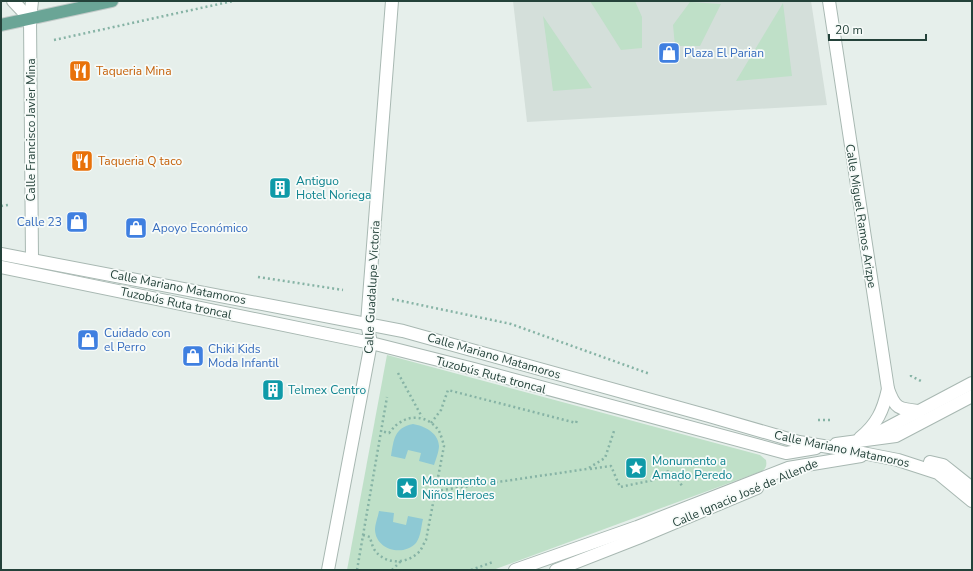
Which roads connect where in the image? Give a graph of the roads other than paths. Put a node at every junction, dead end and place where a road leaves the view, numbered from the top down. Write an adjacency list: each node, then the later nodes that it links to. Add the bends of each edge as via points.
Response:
1 (14, 1): 6 (street)
2 (32, 1): 6 (street, Calle Francisco Javier Mina)
3 (112, 1): 6 (main road)
4 (392, 1): 11 (street, Calle Guadalupe Victoria)
5 (829, 1): 14 (street, Calle Miguel Ramos Arizpe)
6 (30, 19): 7 (main road); 9 (street, Calle Francisco Javier Mina)
7 (1, 25)
8 (1, 254): 9 (street, Calle Mariano Matamoros)
9 (32, 259): 11 (street, Calle Mariano Matamoros)
10 (1, 267): 12 (street, Tuzobús Ruta troncal)
11 (367, 323): 12 (street, Calle Guadalupe Victoria); 18 (street, Calle Mariano Matamoros, via 799,442)
12 (371, 344): 18 (street, Tuzobús Ruta troncal, via 786,453); 24 (street, Calle Guadalupe Victoria)
13 (972, 383): 16 (street, Calle Ignacio José de Allende)
14 (888, 389): 16 (street, Calle Miguel Ramos Arizpe, via 892,402 902,410); 17 (street, via 884,407 876,422)
15 (972, 396): 17 (street, Tuzobús Ruta troncal, via 896,436)
16 (919, 411): 17 (street, Calle Ignacio José de Allende)
17 (860, 441): 18 (street, Tuzobús Ruta troncal); 19 (street, Calle Ignacio José de Allende)
18 (826, 446): 19 (street, Calle Mariano Matamoros)
19 (847, 450): 20 (street, Calle Mariano Matamoros); 21 (street, Calle Ignacio José de Allende)
20 (875, 455): 21 (street); 22 (street, via 898,454 943,466); 23 (street, Calle Mariano Matamoros, via 938,472)
21 (816, 463): 25 (street, via 788,468); 26 (street, Calle Ignacio José de Allende)
22 (972, 488)
23 (972, 501)
24 (328, 570)
25 (516, 570)
26 (556, 570)

